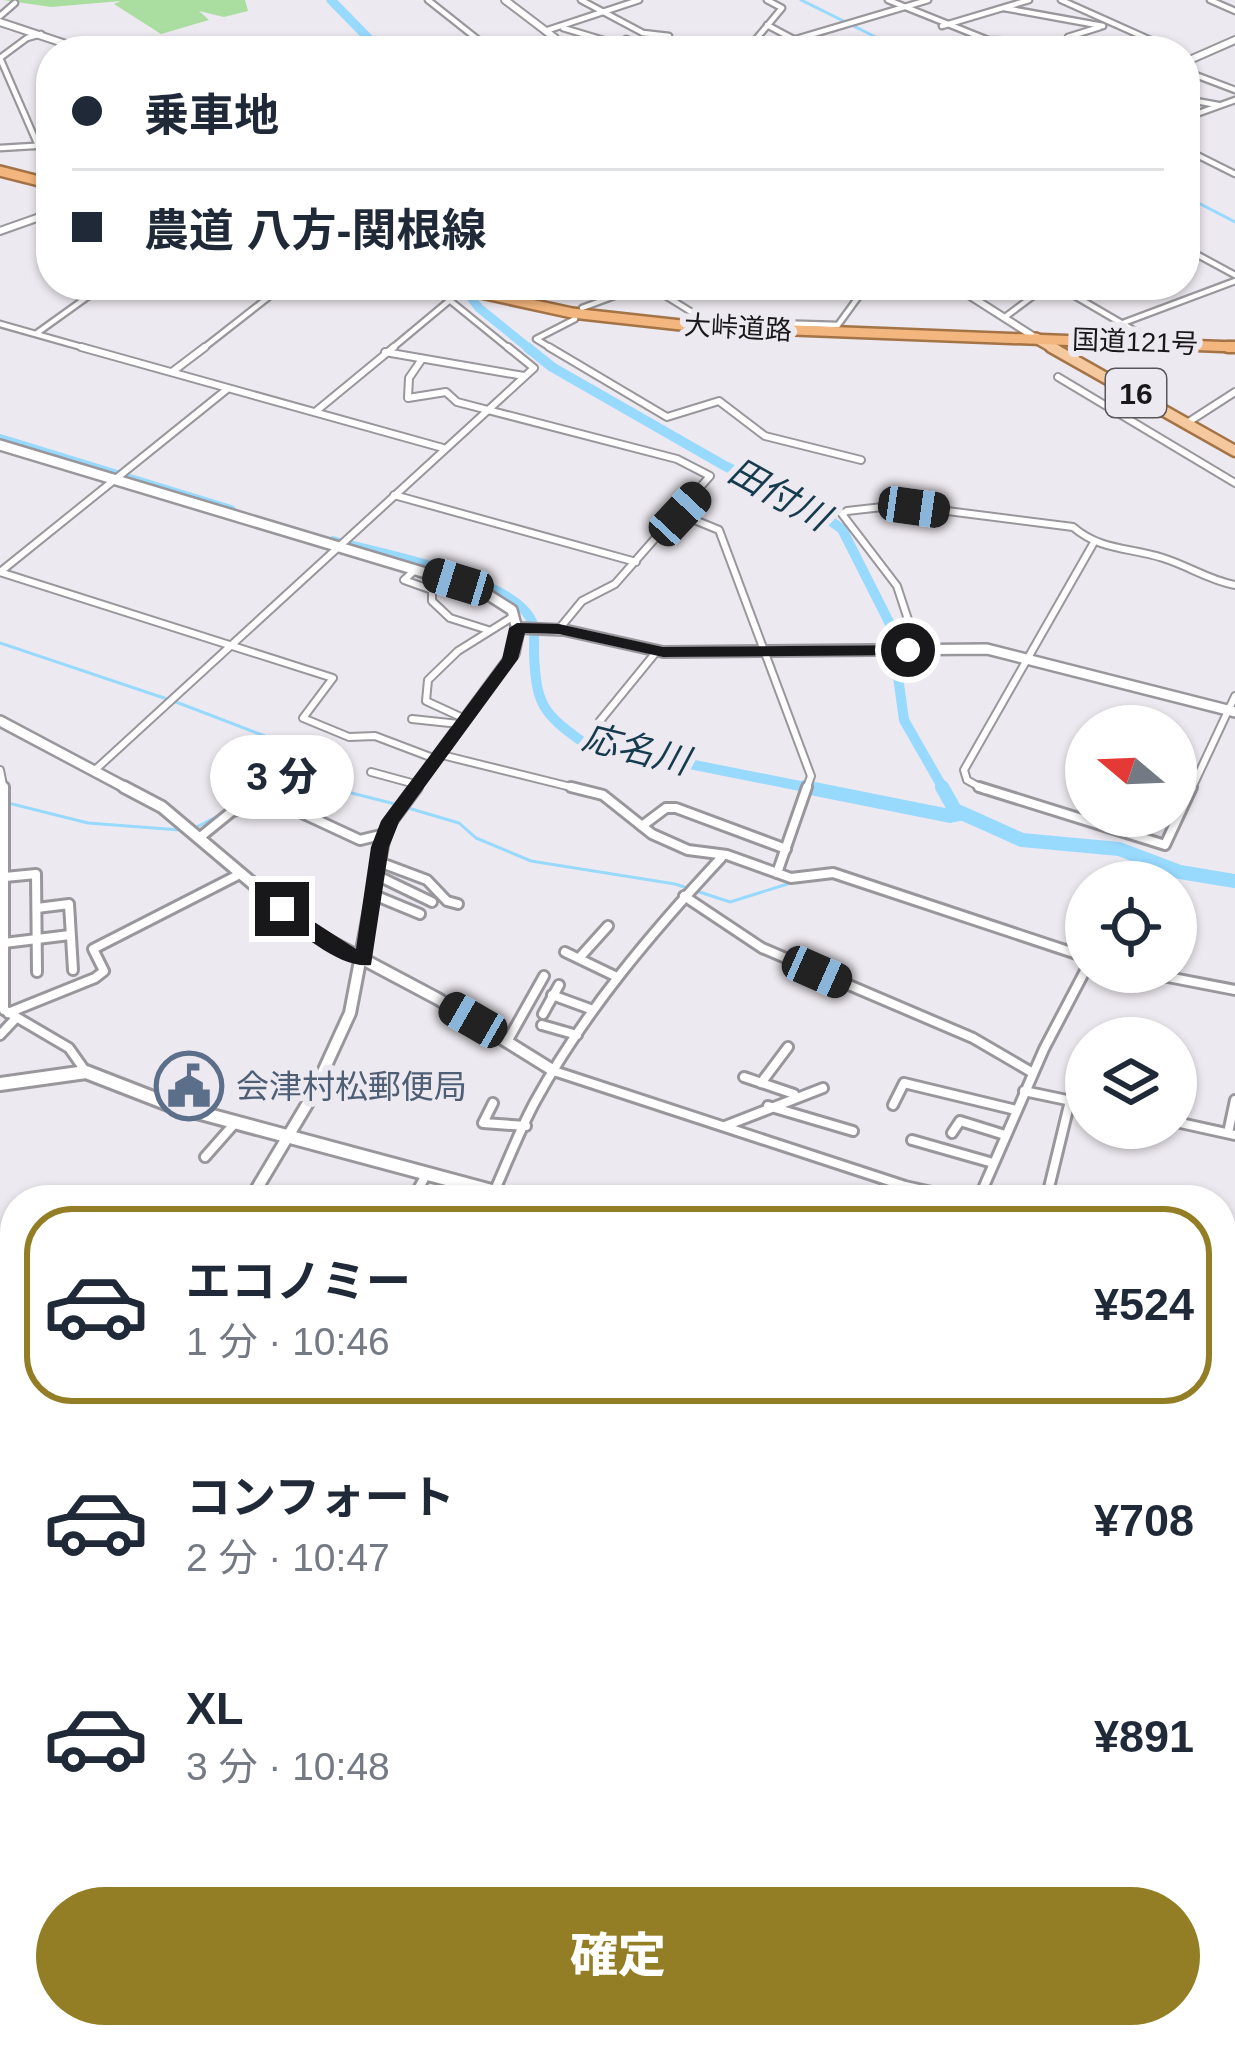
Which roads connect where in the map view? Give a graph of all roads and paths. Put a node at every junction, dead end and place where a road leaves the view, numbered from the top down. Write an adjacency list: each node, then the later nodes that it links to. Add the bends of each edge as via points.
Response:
1 (428, 0): 25 (street)
2 (505, 0): 22 (street)
3 (580, 0): 15 (street)
4 (639, 0): 15 (street)
5 (767, 0): 18 (street, via 782,8)
6 (888, 0): 12 (street)
7 (928, 0): 12 (street)
8 (1029, 0): 13 (street)
9 (1061, 0): 17 (street)
10 (1210, 0): 14 (street)
11 (15, 3): 16 (street)
12 (903, 7): 19 (street); 31 (street)
13 (1004, 8): 19 (street); 20 (street)
14 (1235, 11)
15 (603, 13): 21 (street); 28 (street)
16 (0, 19): 23 (street)
17 (1113, 22): 20 (street); 34 (street)
18 (767, 25): 29 (street); 30 (street)
19 (941, 26): 32 (street)
20 (1103, 26): 33 (street)
21 (559, 27): 22 (street); 27 (street)
22 (545, 32): 26 (street)
23 (42, 34): 24 (street); 43 (street, via 0,58)
24 (47, 36)
25 (473, 36)
26 (549, 36)
27 (586, 36)
28 (669, 36)
29 (758, 36)
30 (788, 36)
31 (808, 36)
32 (977, 36)
33 (1076, 36)
34 (1143, 36)
35 (1235, 40): 36 (street)
36 (1200, 55)
37 (1200, 77): 38 (street)
38 (1235, 90)
39 (1235, 100): 41 (street)
40 (1200, 102): 41 (street)
41 (1220, 106): 42 (street)
42 (1200, 113)
43 (36, 140)
44 (36, 142): 45 (street)
45 (0, 148)
46 (1200, 156): 48 (street)
47 (0, 171): 49 (highway)
48 (1235, 174)
49 (36, 180)
50 (36, 218): 51 (street)
51 (0, 231)
52 (1200, 257): 53 (street)
53 (1235, 278): 54 (street)
54 (1200, 292)
55 (83, 300): 71 (street)
56 (265, 300): 78 (street)
57 (450, 300): 75 (street); 79 (street, via 533,364)
58 (511, 300): 72 (highway, 大峠道路, via 690,326)
59 (604, 300): 66 (street)
60 (671, 300): 61 (street, via 706,321 838,325)
61 (859, 300)
62 (977, 300): 67 (street)
63 (1030, 300): 67 (street)
64 (1080, 300): 69 (street)
65 (1180, 300): 69 (street)
66 (582, 308)
67 (1005, 317): 72 (street)
68 (575, 319): 88 (street, via 536,338 667,417 719,401 765,436)
69 (1123, 323): 73 (street)
70 (0, 324): 71 (street)
71 (35, 334): 78 (street)
72 (1036, 338): 73 (highway, 国道121号); 77 (main road, 16)
73 (1143, 341): 74 (highway, 国道121号)
74 (1235, 347)
75 (384, 352): 76 (street); 83 (street)
76 (422, 359): 79 (street); 82 (street, via 408,398 446,392)
77 (1086, 367): 84 (main road, 16); 90 (street, via 1058,377)
78 (171, 373): 80 (street)
79 (524, 376): 82 (street)
80 (228, 389): 83 (street); 89 (street)
81 (1235, 392): 84 (street)
82 (488, 410): 86 (street); 92 (street, via 699,468 711,478)
83 (314, 413): 86 (street)
84 (1187, 423): 87 (main road, 16)
85 (0, 446): 89 (street)
86 (445, 449): 91 (street)
87 (1235, 451)
88 (861, 460)
89 (119, 477): 94 (street); 102 (street, via 0,572)
90 (1235, 483)
91 (393, 495): 94 (street); 95 (street)
92 (680, 514): 95 (street); 105 (street, via 719,530)
93 (1093, 544): 97 (street, via 1165,558); 103 (street, via 1073,527 900,505 842,514 897,586); 106 (street)
94 (337, 547): 96 (street); 102 (street)
95 (636, 562): 100 (street, via 582,601)
96 (416, 570): 98 (street, via 486,592); 101 (street, via 404,580 432,590 447,616)
97 (1235, 585)
98 (514, 616): 99 (street); 101 (street)
99 (527, 628): 100 (street); 110 (street)
100 (559, 629): 104 (street)
101 (490, 630): 110 (street, via 427,684 426,701)
102 (229, 646): 113 (street, via 333,678 304,711 306,720); 115 (street)
103 (913, 650): 105 (street); 106 (street, via 987,649)
104 (657, 651): 105 (street); 112 (street, via 599,722)
105 (766, 651): 125 (street, via 811,776)
106 (1026, 659): 108 (street); 108 (street, via 964,770 967,779 1165,845)
107 (1235, 696): 108 (street)
108 (1232, 711)
109 (412, 719): 110 (street)
110 (461, 721): 113 (street)
111 (0, 722): 115 (street)
112 (614, 734)
113 (435, 756): 117 (street); 121 (street, via 603,795)
114 (0, 770): 120 (street)
115 (95, 770): 124 (street)
116 (371, 772): 117 (street)
117 (415, 784): 122 (street)
118 (269, 799): 124 (street, via 231,812)
119 (304, 814): 122 (street, via 359,840)
120 (3, 818): 123 (street)
121 (642, 826): 125 (street, via 673,808); 126 (street)
122 (385, 834): 127 (street)
123 (3, 836): 131 (street)
124 (199, 838): 129 (street)
125 (786, 849): 128 (street)
126 (721, 857): 128 (street); 133 (street)
127 (378, 862): 130 (street); 135 (street, via 427,880)
128 (777, 873): 143 (street, via 833,873)
129 (238, 875): 142 (street); 147 (street)
130 (376, 875): 132 (street); 134 (street)
131 (4, 877): 136 (street, via 36,874); 141 (street)
132 (374, 895): 137 (street); 147 (street)
133 (684, 896): 151 (street); 165 (street, via 762,948)
134 (432, 902)
135 (458, 904)
136 (37, 908): 139 (street, via 70,904); 140 (street)
137 (420, 914)
138 (608, 926): 146 (street)
139 (70, 934): 140 (street); 144 (street)
140 (37, 939): 141 (street); 149 (street)
141 (4, 943): 158 (street)
142 (92, 950): 144 (street); 158 (street, via 104,971 95,978)
143 (1065, 950)
144 (71, 951): 148 (street)
145 (565, 952): 146 (street)
146 (581, 956): 151 (street)
147 (364, 961): 161 (street); 187 (street, via 334,1051)
148 (73, 970)
149 (38, 972)
150 (544, 976): 161 (street)
151 (616, 976): 157 (street)
152 (1197, 983): 154 (street)
153 (559, 985): 156 (street)
154 (1235, 990)
155 (1074, 993): 165 (street)
156 (552, 995): 157 (street); 160 (street, via 543,1020)
157 (593, 1010): 160 (street)
158 (7, 1012): 159 (street); 164 (street, via 70,1048)
159 (0, 1035)
160 (577, 1035): 163 (street)
161 (508, 1040): 163 (street)
162 (788, 1047): 167 (street)
163 (554, 1070): 180 (street); 181 (street)
164 (86, 1072): 168 (main road); 178 (main road)
165 (1033, 1073): 170 (street)
166 (743, 1077): 167 (street)
167 (761, 1083): 171 (street)
168 (0, 1084)
169 (823, 1088): 171 (street)
170 (1024, 1091): 172 (street); 177 (street)
171 (795, 1095): 176 (street)
172 (1065, 1100)
173 (1235, 1100): 185 (street)
174 (493, 1103): 180 (street, via 483,1123)
175 (893, 1105): 177 (street, via 904,1083)
176 (766, 1106): 181 (street); 183 (street)
177 (1016, 1110): 186 (street)
178 (236, 1121): 187 (main road); 189 (street)
179 (1065, 1122): 200 (street)
180 (526, 1126): 197 (street)
181 (724, 1126): 198 (street)
182 (1197, 1126): 185 (street)
183 (853, 1131)
184 (952, 1132): 186 (street, via 960,1120)
185 (1232, 1134)
186 (1006, 1135): 190 (street)
187 (288, 1136): 191 (main road); 193 (street)
188 (912, 1140): 190 (street)
189 (206, 1157)
190 (993, 1163): 199 (street)
191 (426, 1175): 192 (main road); 194 (street)
192 (453, 1181): 195 (street); 196 (main road)
193 (259, 1185)
194 (420, 1185)
195 (451, 1185)
196 (468, 1185)
197 (497, 1185)
198 (901, 1185)
199 (984, 1185)
200 (1050, 1185)

